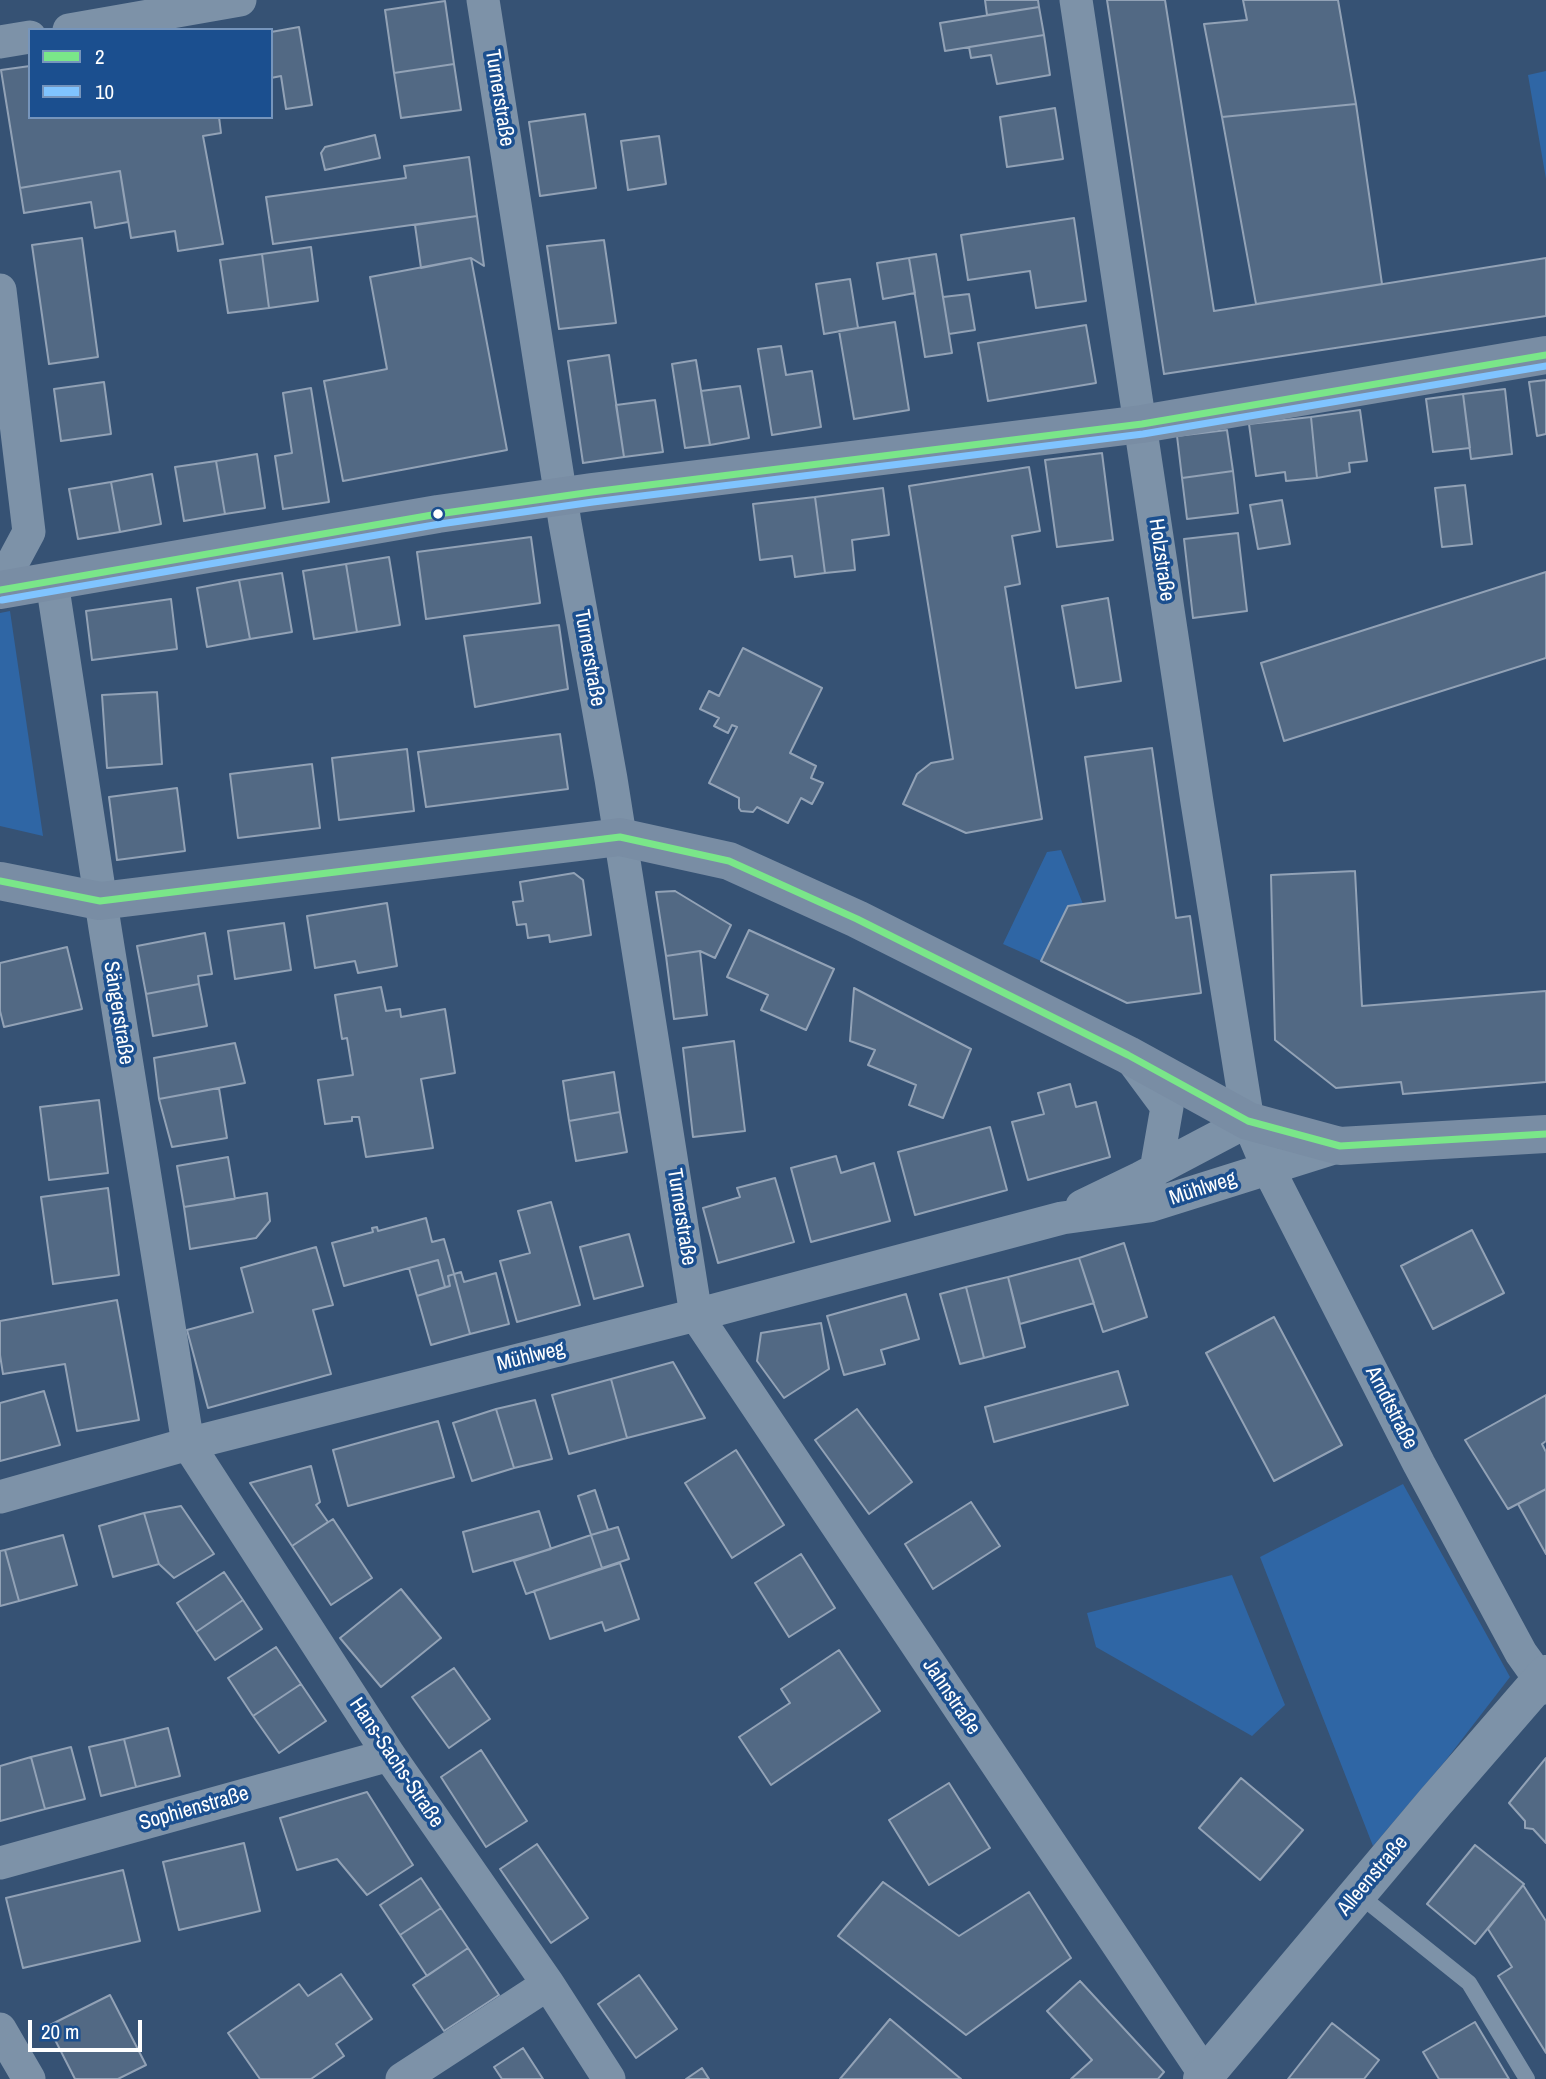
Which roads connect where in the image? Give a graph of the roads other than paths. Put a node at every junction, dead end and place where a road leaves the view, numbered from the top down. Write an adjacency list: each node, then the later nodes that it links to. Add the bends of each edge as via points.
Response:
1 (240, 0): 4 (street)
2 (484, 0): 10 (street, Turnerstraße)
3 (1076, 0): 9 (street, Holzstraße)
4 (80, 28)
5 (28, 37): 6 (street)
6 (0, 42)
7 (0, 290): 12 (street, via 29,532)
8 (1546, 355): 9 (main road)
9 (1142, 424): 10 (main road); 17 (street, Holzstraße)
10 (560, 496): 11 (main road); 13 (street, Turnerstraße)
11 (52, 582): 12 (main road); 15 (street, Sängerstraße)
12 (0, 588)
13 (620, 837): 15 (main road); 16 (main road, via 729,861 857,919); 23 (street, Turnerstraße)
14 (0, 881): 15 (main road)
15 (100, 901): 24 (street, Sängerstraße)
16 (1128, 1055): 17 (main road); 21 (street, Mühlweg, via 1167,1107)
17 (1248, 1121): 19 (main road); 20 (street, Arndtstraße); 21 (street, Mühlweg)
18 (1546, 1134): 19 (main road)
19 (1340, 1146): 20 (street, Mühlweg)
20 (1268, 1168): 22 (street, Mühlweg, via 1149,1206); 26 (street, Arndtstraße, via 1419,1464 1521,1653)
21 (1156, 1170): 22 (street, Mühlweg)
22 (1062, 1218): 23 (street, Mühlweg)
23 (696, 1315): 24 (street, Mühlweg); 32 (street, Jahnstraße)
24 (188, 1444): 25 (street, Mühlweg); 27 (street, Hans-Sachs-Straße)
25 (0, 1497)
26 (1544, 1681): 29 (street, Alleenstraße)
27 (389, 1755): 28 (street, Sophienstraße); 30 (street, Hans-Sachs-Straße)
28 (0, 1863)
29 (1358, 1894): 32 (street, Alleenstraße); 36 (lane, via 1469,1983)
30 (548, 1984): 34 (street); 35 (street, Hans-Sachs-Straße)
31 (0, 2029): 33 (street)
32 (1205, 2078)
33 (29, 2079)
34 (402, 2079)
35 (609, 2079)
36 (1527, 2079)

